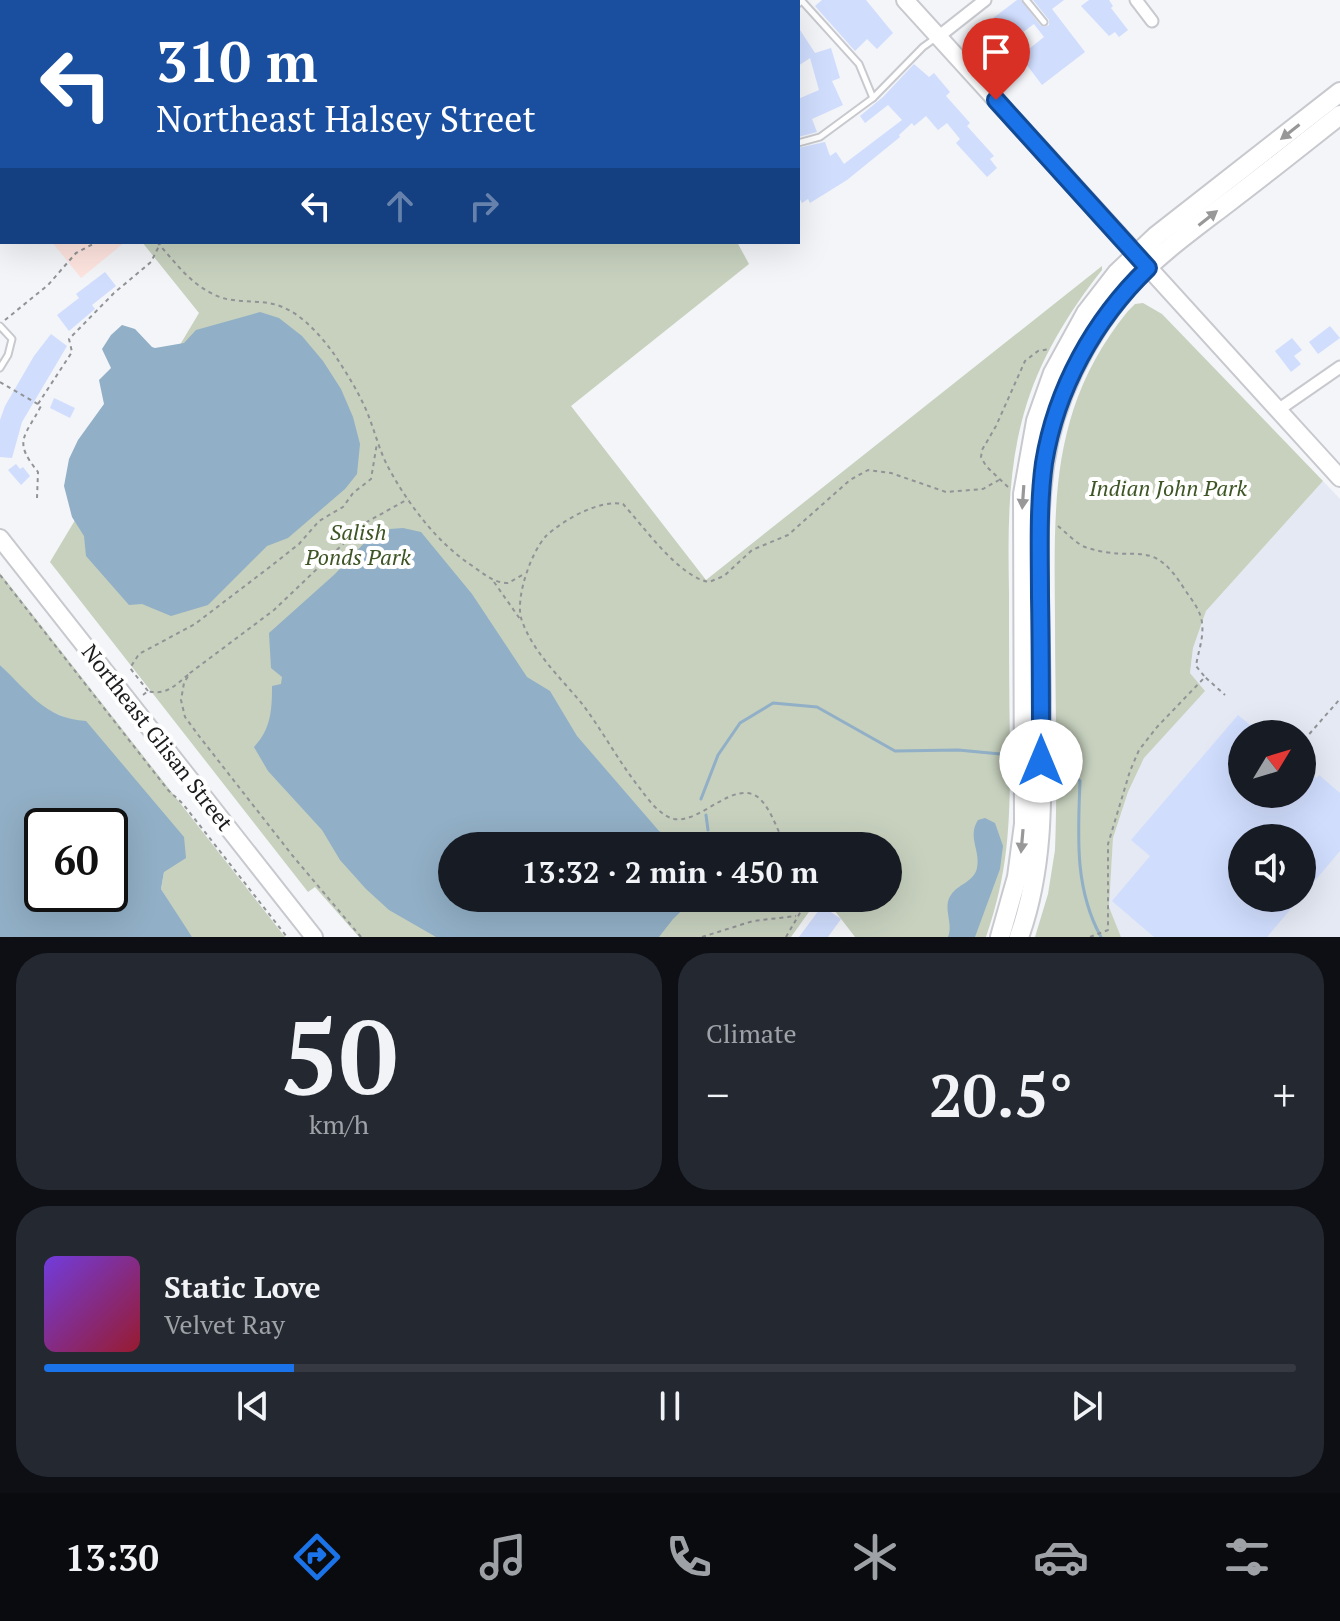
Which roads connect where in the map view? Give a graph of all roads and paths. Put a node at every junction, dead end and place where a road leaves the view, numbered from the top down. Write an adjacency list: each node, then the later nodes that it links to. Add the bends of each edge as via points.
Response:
1 (905, 0): 8 (main road)
2 (985, 0): 8 (street)
3 (1026, 0): 7 (lane)
4 (1136, 0): 6 (street)
5 (801, 2): 10 (lane, via 859,64)
6 (1152, 21)
7 (1044, 22)
8 (938, 37): 10 (lane); 16 (main road)
9 (1340, 92): 16 (main road, one-way to 16, via 1156,236)
10 (873, 98): 12 (lane, via 820,137)
11 (1340, 115): 16 (main road, one-way to 11, via 1168,250)
12 (800, 142)
13 (93, 244): 17 (path, via 76,253)
14 (159, 244): 22 (path, via 151,262 69,339 72,352)
15 (160, 244): 24 (path, via 181,271 206,290 230,300 286,308 307,323 344,369)
16 (1142, 261): 18 (main road, via 1100,294); 23 (main road); 52 (main road, via 1087,343 1047,451 1040,541 1041,832)
17 (0, 326): 20 (lane, via 12,339)
18 (1063, 352): 26 (path, via 1038,351 1025,361 982,450 986,466); 51 (main road, one-way to 51, via 1036,421 1023,494 1024,824 1017,877)
19 (1340, 367): 23 (street)
20 (0, 368)
21 (0, 382): 22 (path)
22 (38, 404): 28 (path, via 22,446 38,472)
23 (1278, 410): 25 (main road)
24 (377, 442): 29 (path); 38 (path, via 371,479 343,507 195,624 133,660 130,668)
25 (1340, 478)
26 (999, 480): 27 (path); 32 (path, via 983,489 946,492 868,470 788,535 752,550 724,576 709,582 680,567 623,504 613,503 553,530)
27 (1008, 487)
28 (37, 498)
29 (408, 499): 34 (path, via 443,541); 36 (path, via 365,523 274,610)
30 (1058, 526): 37 (path, via 1089,548 1140,553 1169,565 1202,620 1196,666)
31 (0, 538): 41 (main road, Northeast Glisan Street)
32 (526, 572): 34 (path, via 508,583); 35 (path)
33 (0, 575): 46 (path)
34 (492, 580): 35 (path)
35 (521, 620): 43 (path, via 559,680 657,809 674,819 691,817 748,793 768,809)
36 (190, 673): 38 (path, via 167,691); 48 (path, via 181,692 185,717)
37 (1205, 677): 39 (path); 53 (path, via 1139,750 1108,844 1108,930)
38 (148, 691): 41 (path)
39 (1225, 695)
40 (1340, 699): 42 (path)
41 (132, 703): 47 (main road, Northeast Glisan Street)
42 (1316, 726)
43 (779, 832)
44 (799, 912): 45 (path)
45 (796, 916): 49 (path, via 753,921); 50 (path)
46 (287, 937)
47 (314, 937)
48 (361, 937)
49 (702, 937)
50 (786, 937)
51 (1000, 937)
52 (1019, 937)
53 (1090, 937)

